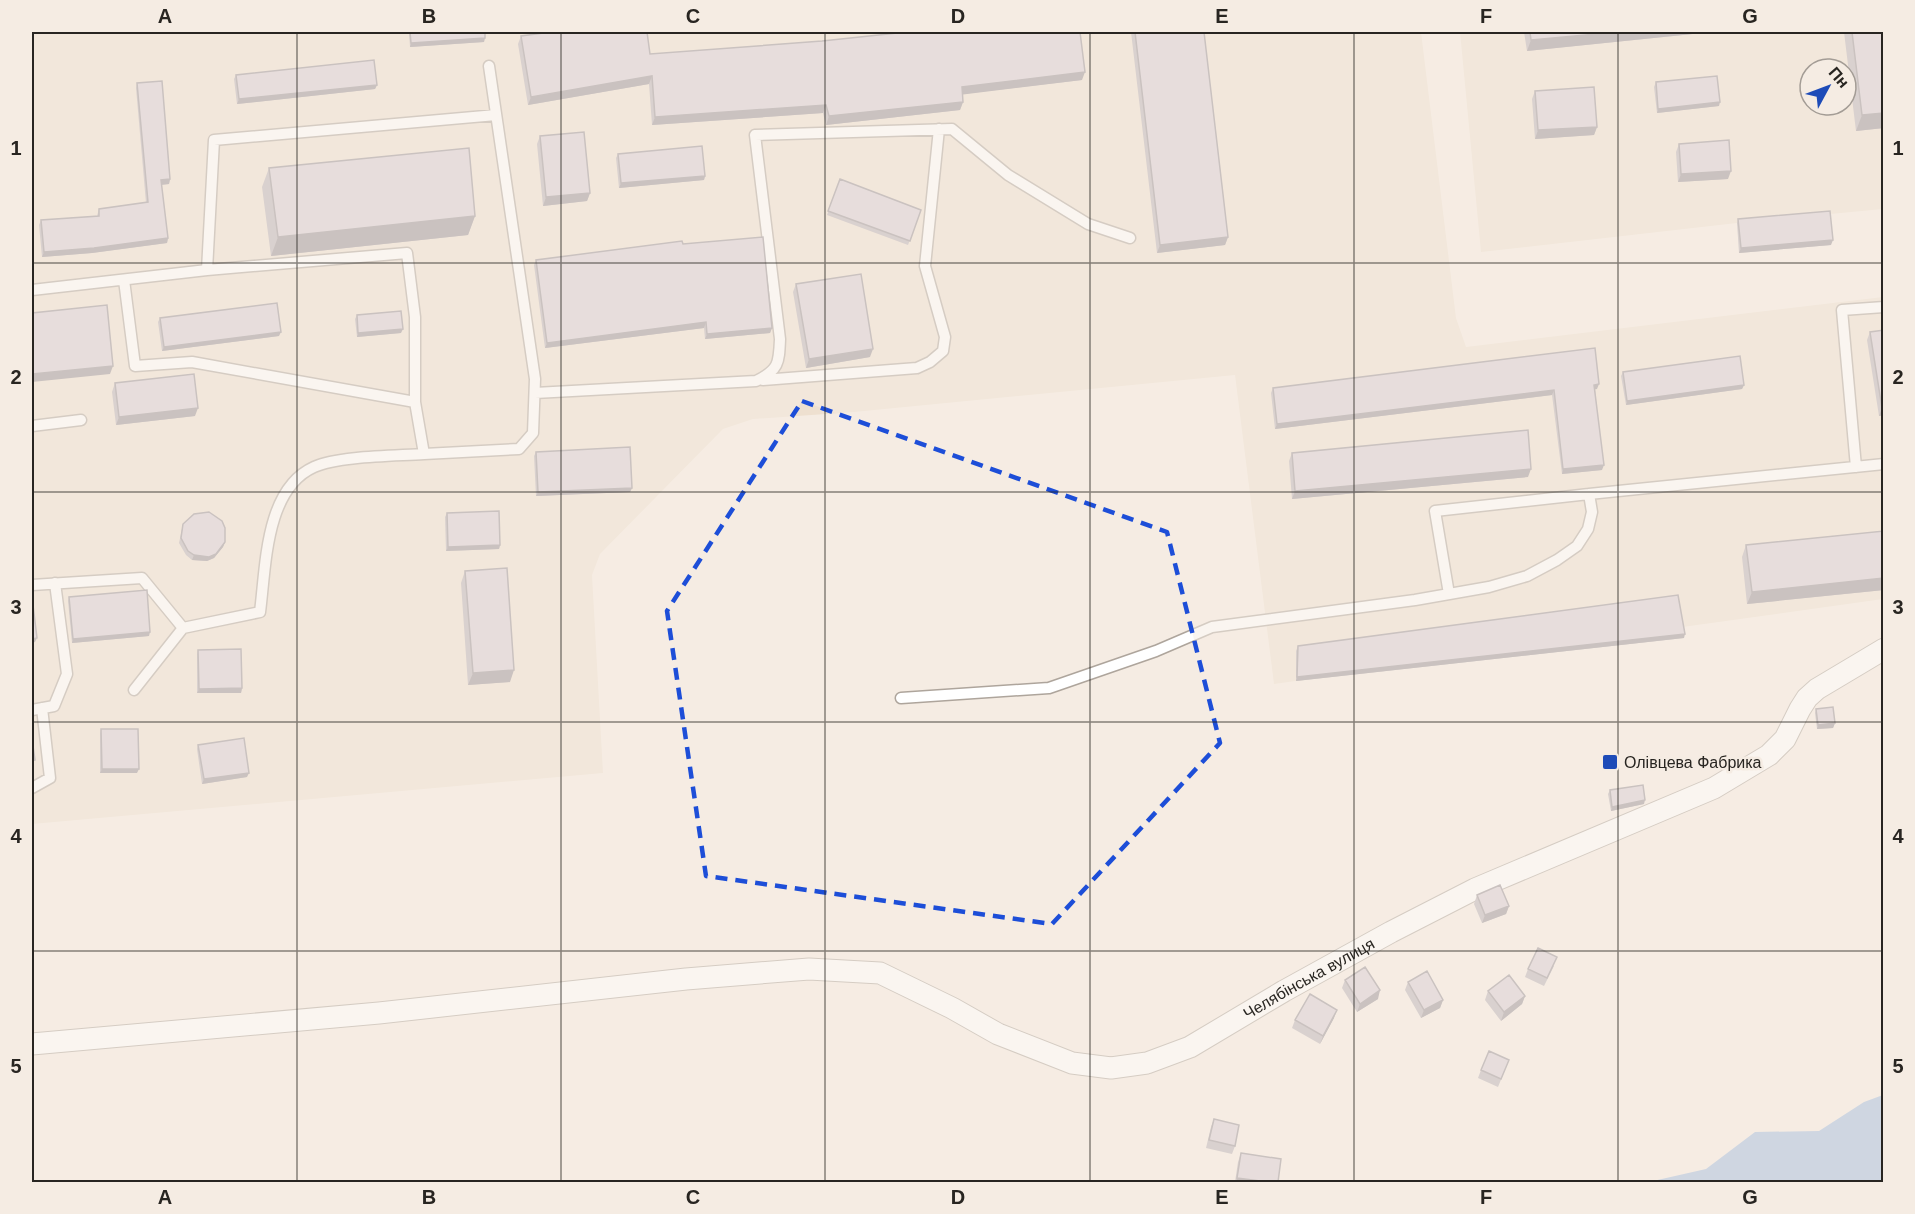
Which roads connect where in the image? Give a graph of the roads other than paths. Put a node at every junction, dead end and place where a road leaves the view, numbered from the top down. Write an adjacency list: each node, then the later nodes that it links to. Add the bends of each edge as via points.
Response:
1 (489, 66): 2 (lane)
2 (496, 115): 5 (lane, via 214,140); 10 (lane)
3 (939, 129): 4 (lane, via 952,129 1008,175 1088,224); 9 (lane, via 925,266 945,337 943,351 917,368); 9 (lane, via 755,135 780,339 779,357 772,373)
4 (1130, 237)
5 (207, 270): 6 (lane); 11 (lane, via 407,253 415,317)
6 (124, 280): 7 (lane); 11 (lane, via 135,366 192,362)
7 (32, 290)
8 (1884, 308): 16 (lane, via 1842,310)
9 (756, 381): 10 (lane)
10 (534, 393): 14 (lane, via 533,433 519,449)
11 (415, 402): 14 (lane)
12 (81, 420): 13 (lane)
13 (32, 426)
14 (424, 454): 21 (lane, via 334,462 314,467 294,479 272,521 260,612)
15 (1884, 464): 16 (lane)
16 (1856, 467): 17 (lane)
17 (1589, 494): 20 (lane, via 1592,512 1588,529 1577,546 1527,576); 20 (lane, via 1436,511)
18 (55, 583): 19 (lane); 21 (lane, via 142,578); 25 (lane, via 67,674 54,706)
19 (32, 585)
20 (1449, 594): 24 (lane, via 1212,627 1048,688)
21 (183, 628): 23 (lane)
22 (1884, 650): 27 (street, Челябінська вулиця, via 1807,698 1785,739 1762,760 1714,788 1475,889 1390,932 1190,1047 1147,1063 1111,1068 1072,1063 998,1034 880,973 808,969)
23 (135, 690)
24 (901, 698)
25 (37, 709): 26 (lane, via 50,778)
26 (32, 788)
27 (32, 1044)

